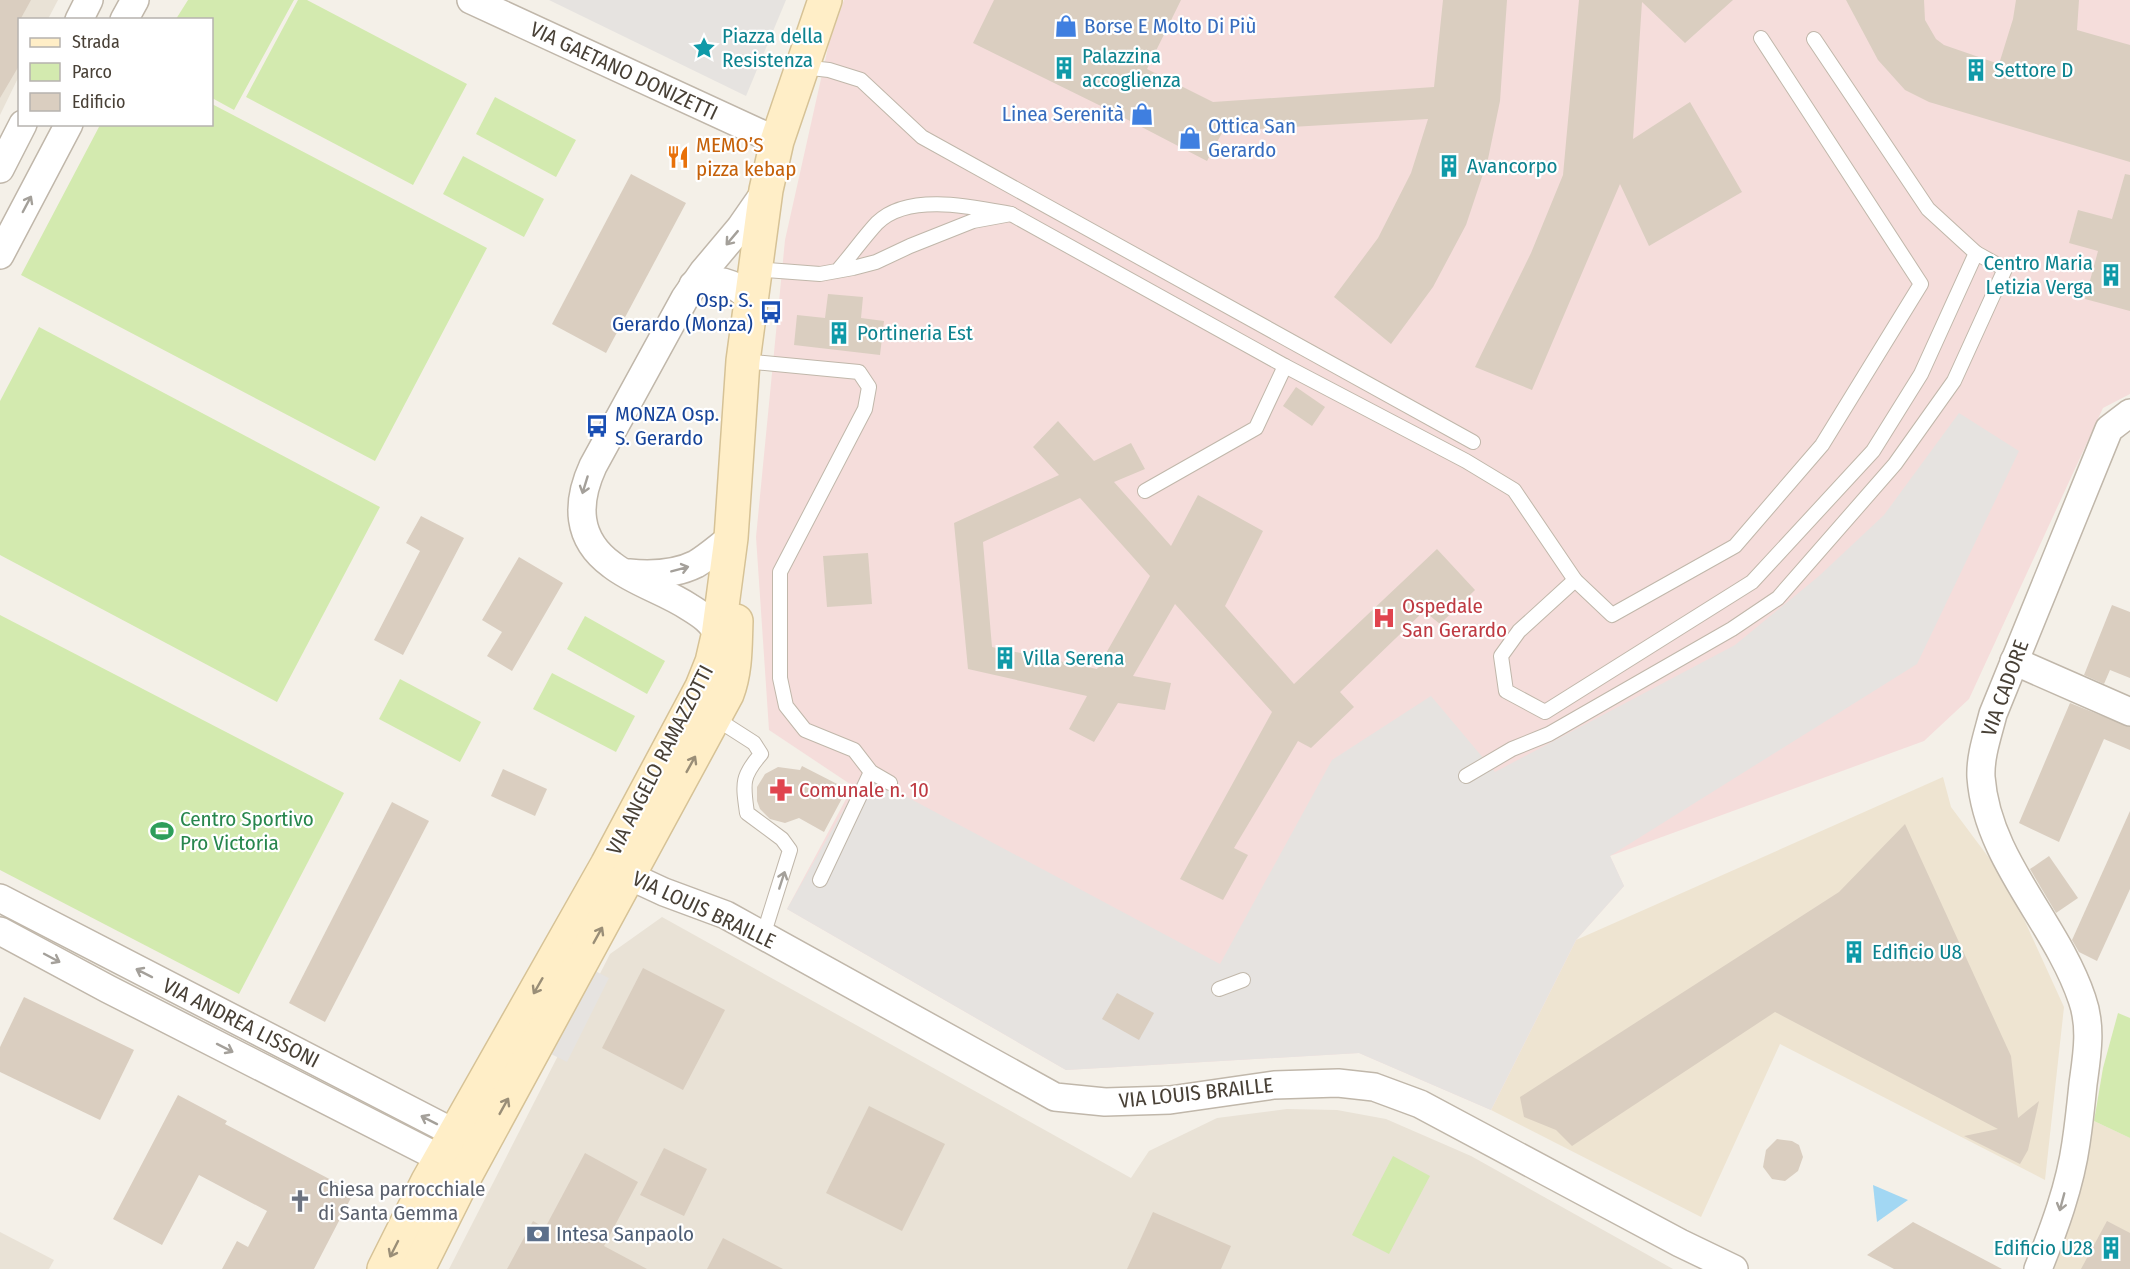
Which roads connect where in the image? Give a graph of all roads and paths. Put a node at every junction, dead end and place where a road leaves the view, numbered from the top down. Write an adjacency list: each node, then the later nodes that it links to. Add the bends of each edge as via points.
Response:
1 (89, 0): 5 (street)
2 (135, 0): 6 (street)
3 (471, 0): 12 (street, VIA GAETANO DONIZETTI)
4 (825, 0): 9 (street)
5 (80, 18)
6 (125, 18)
7 (1761, 38): 28 (lane, via 1921,284 1822,445 1735,546 1612,615)
8 (1814, 39): 16 (lane, via 1928,209)
9 (802, 67): 12 (street); 24 (lane, via 861,80 922,137)
10 (22, 126): 13 (street)
11 (68, 126): 17 (street, one-way to 11)
12 (777, 141): 14 (street)
13 (0, 169)
14 (766, 190): 19 (street); 20 (street, one-way to 20)
15 (1011, 214): 18 (lane, via 973,221 876,262); 18 (lane, via 961,204 904,208 879,221); 22 (lane)
16 (1976, 253): 28 (lane, via 1921,374 1873,452 1752,582 1545,712 1506,691 1501,657 1519,631); 34 (lane, via 2005,269 1954,381 1895,464 1778,598 1732,629 1549,734 1512,749)
17 (0, 255)
18 (839, 269): 19 (lane)
19 (753, 284): 20 (street, via 741,290 720,281 706,280); 21 (street)
20 (693, 285): 27 (street, one-way to 27, via 583,491 584,528 603,558)
21 (743, 361): 26 (street); 33 (lane, via 859,372 869,387 865,409 780,572 780,678 786,706 805,730 854,750)
22 (1284, 366): 25 (lane, via 1256,428); 28 (lane, via 1514,490)
23 (2130, 413): 30 (street, VIA CADORE, via 2109,429)
24 (1473, 442)
25 (1145, 491)
26 (731, 538): 27 (street, one-way to 26, via 662,573 680,569 695,564); 29 (street, VIA ANGELO RAMAZZOTTI); 32 (street, VIA ANGELO RAMAZZOTTI, via 735,664 732,681)
27 (622, 572): 29 (street, via 705,617)
28 (1575, 580)
29 (718, 636): 36 (street, VIA ANGELO RAMAZZOTTI, via 702,687)
30 (2014, 661): 31 (street); 47 (street, VIA CADORE, one-way to 47, via 1985,746 1981,775 1989,820 2061,950 2083,999 2088,1026 2076,1145 2061,1206)
31 (2130, 712)
32 (715, 718): 36 (street, VIA ANGELO RAMAZZOTTI, one-way to 32); 40 (lane, one-way to 32, via 790,850 782,839 747,813 743,787 747,770 761,754 754,743)
33 (871, 772): 35 (lane); 37 (lane)
34 (1466, 776)
35 (890, 783)
36 (618, 871): 40 (street, VIA LOUIS BRAILLE, via 726,915); 43 (street, VIA ANGELO RAMAZZOTTI)
37 (820, 880)
38 (0, 898): 43 (street, VIA ANDREA LISSONI, one-way to 38)
39 (0, 931): 43 (street, VIA ANDREA LISSONI, one-way to 43, via 108,989)
40 (763, 936): 46 (street, VIA LOUIS BRAILLE, via 1055,1097 1116,1102 1170,1100 1274,1085 1338,1083 1374,1087 1420,1104)
41 (1243, 980): 42 (lane)
42 (1219, 989)
43 (461, 1153): 44 (street, VIA ANGELO RAMAZZOTTI, one-way to 44); 45 (street, VIA ANGELO RAMAZZOTTI)
44 (384, 1269)
45 (418, 1269)
46 (1734, 1269)
47 (2038, 1269)

